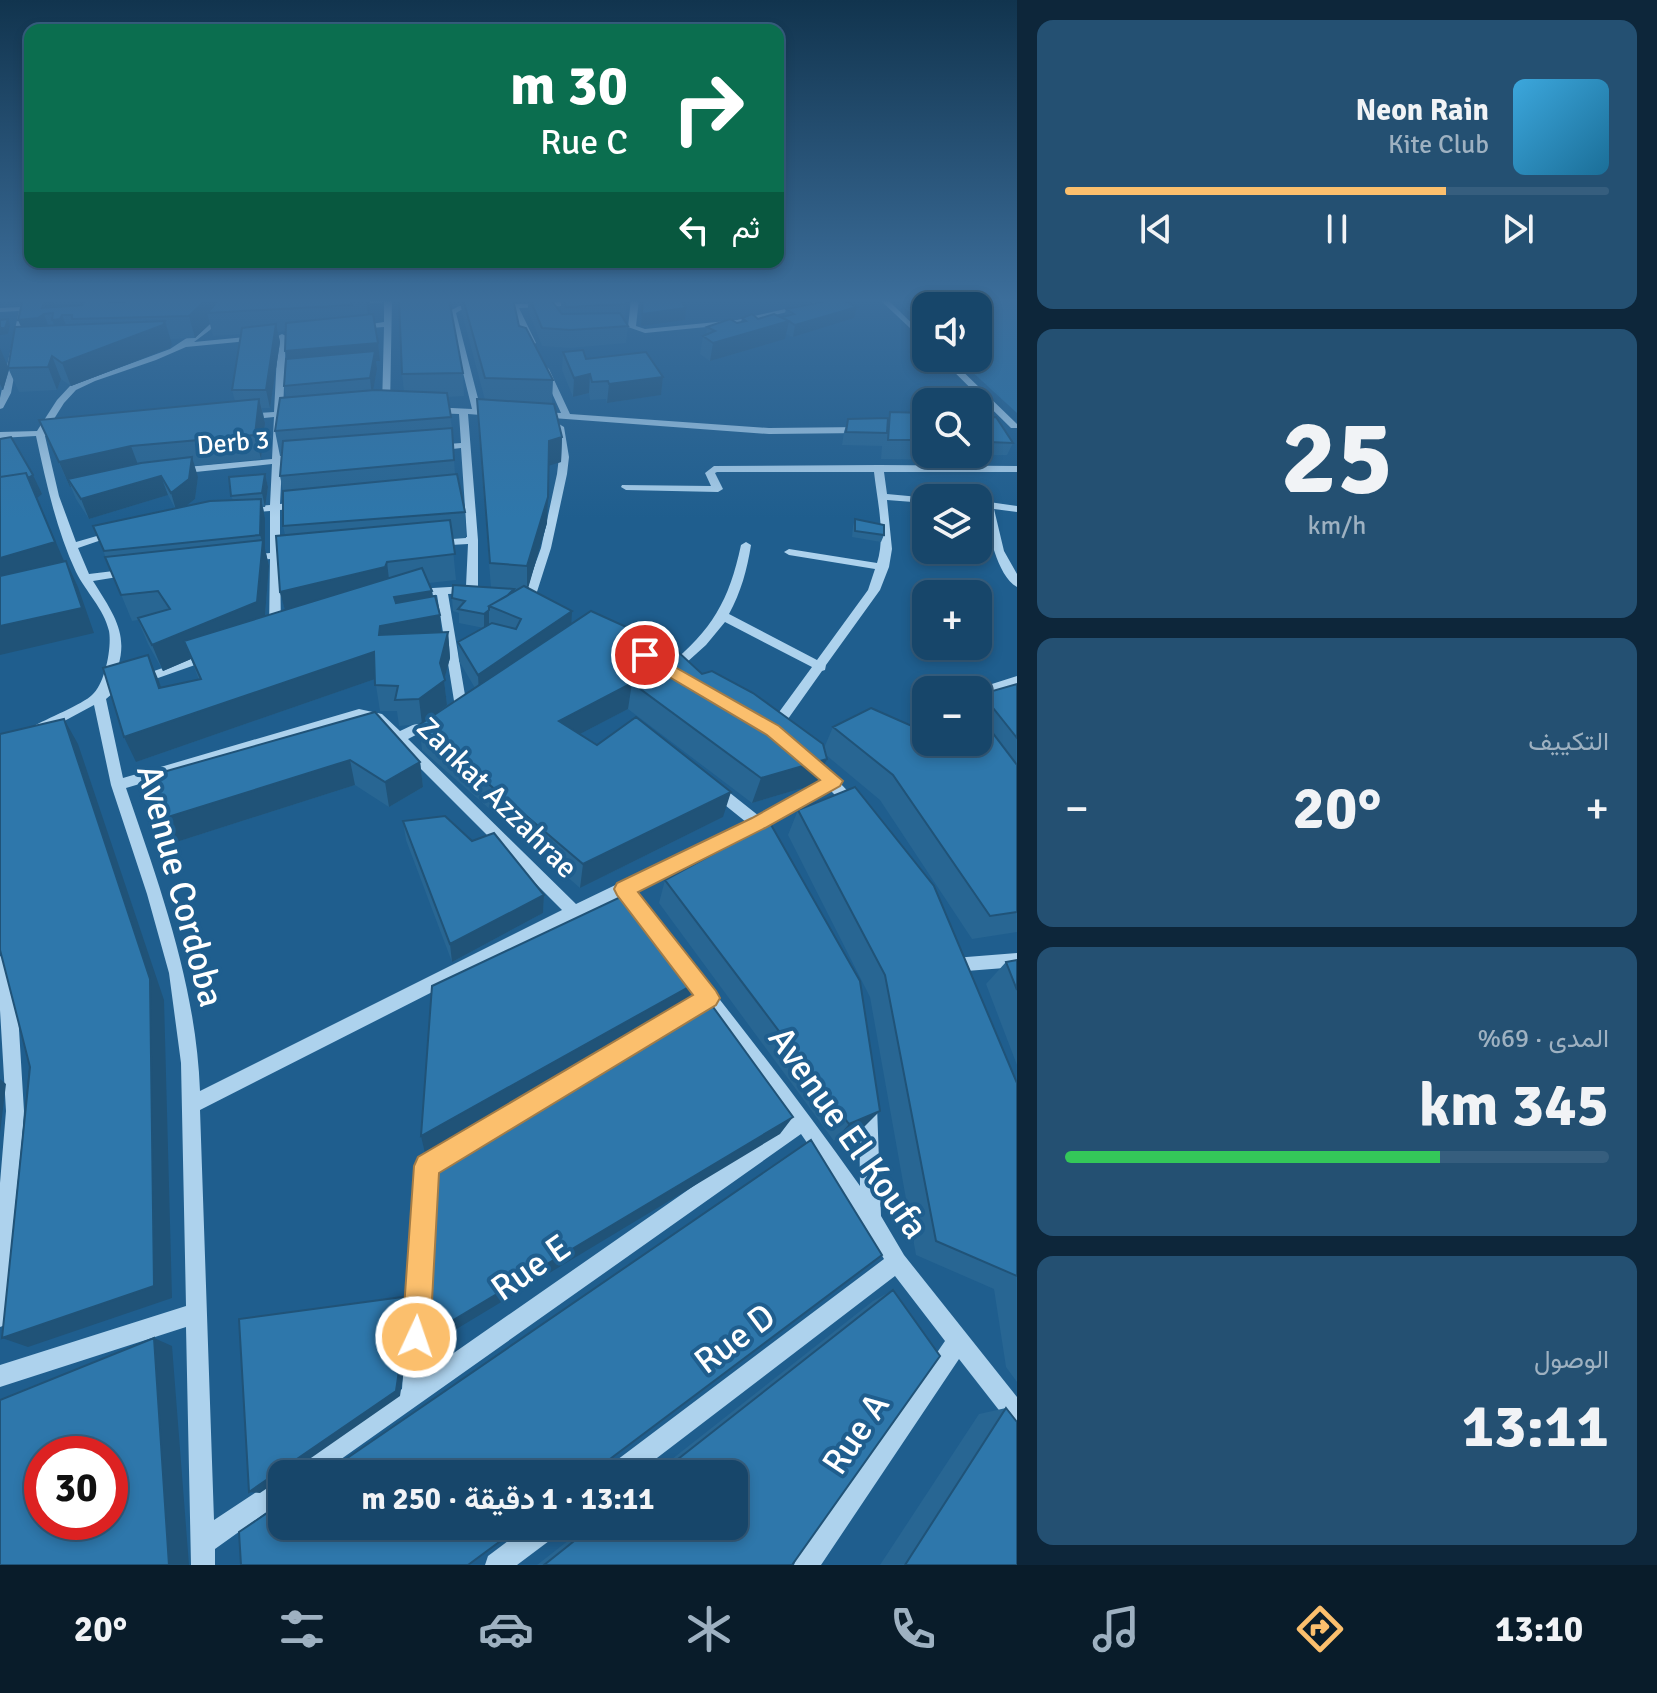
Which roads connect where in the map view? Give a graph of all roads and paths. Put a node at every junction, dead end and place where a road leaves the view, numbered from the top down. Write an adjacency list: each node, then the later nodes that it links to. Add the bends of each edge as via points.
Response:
1 (8, 372): 9 (street)
2 (115, 372): 27 (street, via 73,388)
3 (387, 372): 11 (street)
4 (469, 372): 17 (street)
5 (545, 372): 21 (street)
6 (959, 372): 24 (street)
7 (297, 373): 8 (street)
8 (282, 374): 19 (street)
9 (4, 393): 10 (street)
10 (0, 406)
11 (386, 407): 12 (street); 13 (street)
12 (372, 408)
13 (399, 408)
14 (425, 409): 15 (street)
15 (463, 411): 17 (street); 29 (street)
16 (311, 412): 19 (street)
17 (477, 412): 18 (street)
18 (504, 413)
19 (279, 414): 22 (street); 32 (street)
20 (531, 414): 21 (street)
21 (562, 415): 25 (street, via 769,431); 65 (street, via 562,474 546,548 521,596)
22 (233, 418)
23 (1000, 425): 24 (street)
24 (1016, 426)
25 (873, 430)
26 (54, 433): 27 (street)
27 (40, 434): 28 (street); 40 (street)
28 (0, 435)
29 (466, 445): 30 (street); 37 (street)
30 (419, 449)
31 (308, 458): 32 (street, Derb 3)
32 (276, 461): 35 (street, Derb 3); 45 (street)
33 (879, 468): 34 (street); 36 (street, via 714,469 710,473 718,489); 41 (street)
34 (1014, 468)
35 (160, 472)
36 (626, 487)
37 (467, 489): 38 (street); 50 (street)
38 (453, 490)
39 (68, 492): 40 (street)
40 (54, 496): 53 (street)
41 (880, 496): 42 (street); 58 (street, via 887,549)
42 (912, 499)
43 (306, 505): 45 (street)
44 (992, 505): 46 (street)
45 (275, 507): 47 (street); 56 (street)
46 (1017, 509)
47 (229, 512)
48 (130, 529): 53 (street)
49 (992, 530): 62 (street)
50 (473, 540): 51 (street); 63 (street, via 479,590)
51 (427, 543)
52 (746, 545): 66 (street)
53 (73, 546): 60 (street)
54 (305, 552): 56 (street)
55 (789, 552): 58 (street)
56 (274, 555): 57 (street); 67 (street, via 282,629)
57 (243, 559)
58 (883, 567): 70 (street, via 866,603)
59 (148, 570): 60 (street)
60 (84, 575): 61 (street); 73 (street, via 115,632 112,664)
61 (68, 576)
62 (1017, 584)
63 (442, 591): 64 (street); 75 (street, via 466,704)
64 (400, 596)
65 (547, 605)
66 (725, 617): 69 (street, via 678,673); 70 (street)
67 (261, 637)
68 (217, 653): 73 (street)
69 (658, 662)
70 (821, 667): 76 (street, via 767,726)
71 (1015, 683): 72 (street)
72 (992, 689)
73 (99, 696): 74 (street); 80 (street, Avenue Cordoba)
74 (24, 734)
75 (400, 737): 80 (street, Zankat Azzahrae, via 384,721 359,714); 85 (street, Zankat Azzahrae)
76 (785, 740)
77 (797, 751): 79 (street)
78 (701, 778): 82 (street)
79 (834, 781): 81 (street); 82 (street)
80 (118, 785): 91 (street, Avenue Cordoba, via 177,973)
81 (864, 816)
82 (758, 823): 83 (street); 84 (street)
83 (774, 849)
84 (624, 889): 85 (street); 89 (street, Avenue El Koufa)
85 (574, 912): 91 (street)
86 (1017, 960): 88 (street)
87 (0, 963): 96 (street, via 15,1111)
88 (953, 964)
89 (709, 998): 92 (street, Avenue El Koufa); 99 (street, via 427,1166)
90 (867, 1082): 93 (street)
91 (193, 1104): 95 (street, Avenue Cordoba)
92 (803, 1121): 93 (street, Avenue El Koufa); 99 (street, Rue E)
93 (871, 1218): 94 (street, Avenue El Koufa)
94 (897, 1262): 97 (street, Avenue El Koufa); 102 (street, Rue D)
95 (197, 1313): 98 (street); 105 (street, Avenue Cordoba)
96 (0, 1316)
97 (959, 1340): 100 (street, Avenue El Koufa); 107 (street, Rue A)
98 (0, 1376)
99 (413, 1394): 101 (street, Rue E)
100 (1017, 1415)
101 (320, 1460)
102 (635, 1460)
103 (268, 1499): 105 (street)
104 (530, 1540): 106 (street)
105 (202, 1554)
106 (497, 1565)
107 (806, 1565)

